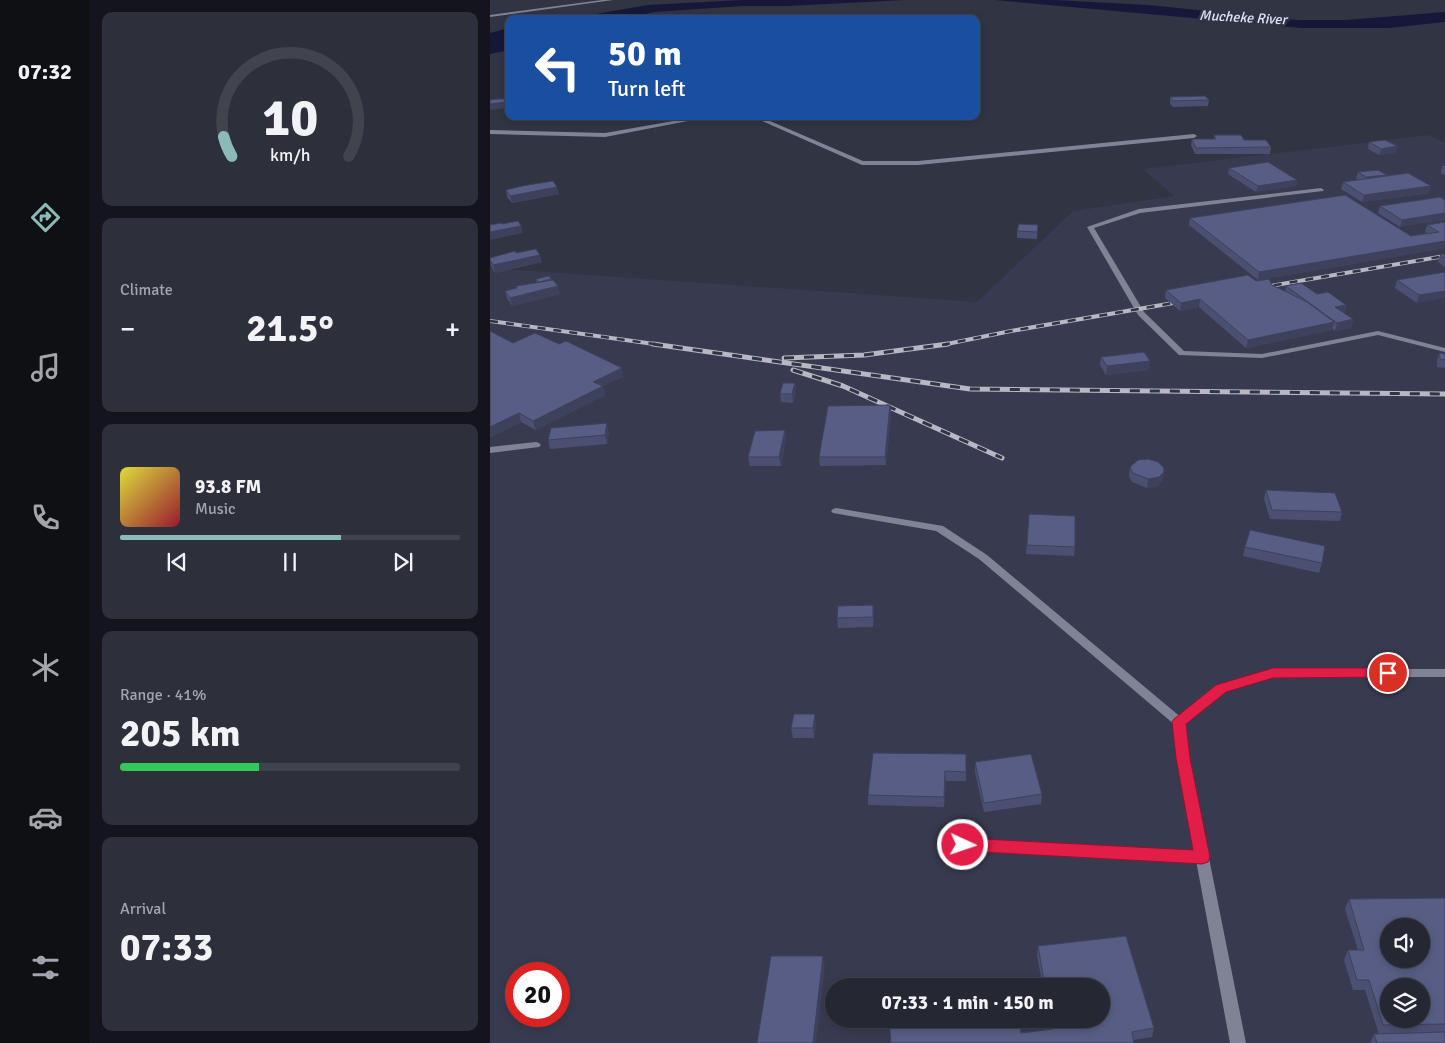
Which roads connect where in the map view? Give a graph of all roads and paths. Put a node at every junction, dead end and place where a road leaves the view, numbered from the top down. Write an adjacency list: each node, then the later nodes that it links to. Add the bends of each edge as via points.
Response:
1 (611, 0): 2 (street)
2 (490, 16)
3 (689, 120): 5 (street, via 605,135)
4 (763, 120): 6 (street, via 862,162 918,164)
5 (490, 132)
6 (1194, 136)
7 (1322, 190): 8 (street, via 1139,211 1090,227 1141,313 1182,353 1262,356 1378,333)
8 (1445, 350)
9 (536, 445): 10 (street)
10 (490, 450)
11 (836, 511): 13 (street, via 940,528 983,557)
12 (1445, 673): 13 (street, via 1273,673 1221,688)
13 (1179, 722): 15 (street)
14 (963, 845): 15 (street)
15 (1202, 857): 16 (street)
16 (1238, 1043)

